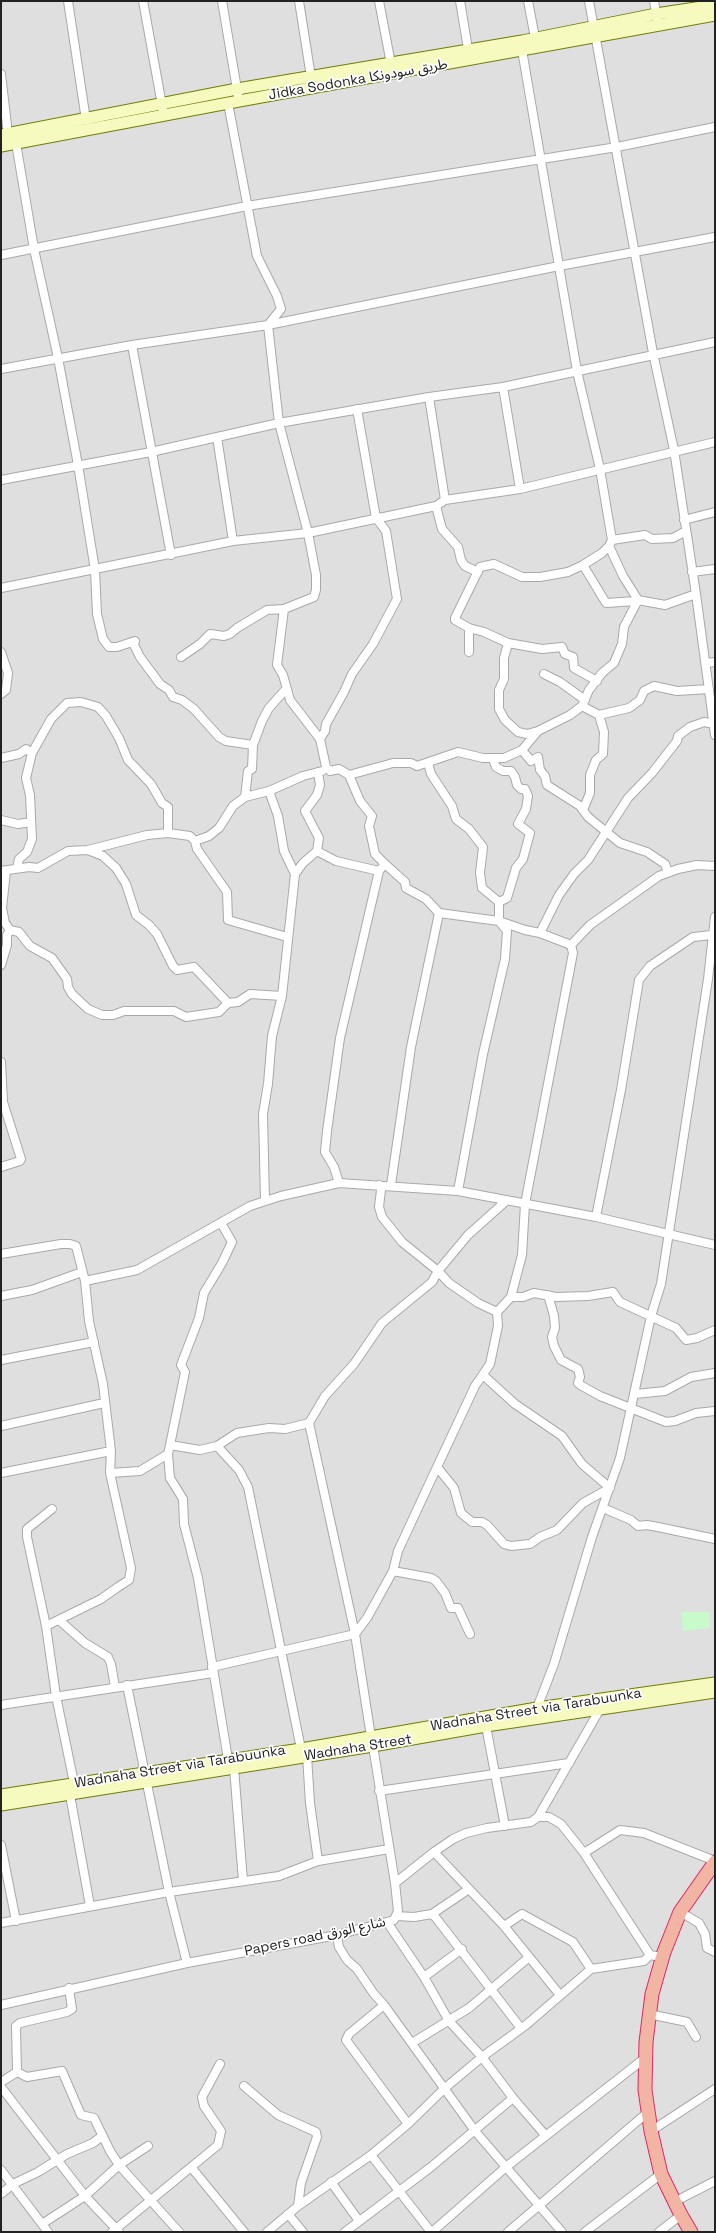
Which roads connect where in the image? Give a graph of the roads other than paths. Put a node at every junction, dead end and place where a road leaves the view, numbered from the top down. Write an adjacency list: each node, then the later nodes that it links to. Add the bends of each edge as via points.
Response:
1 (68, 1): 25 (street)
2 (143, 1): 24 (street)
3 (222, 1): 22 (street)
4 (299, 1): 21 (street)
5 (379, 1): 19 (street)
6 (460, 1): 18 (street)
7 (528, 1): 16 (street)
8 (589, 1): 13 (street)
9 (654, 1): 11 (street)
10 (715, 6): 11 (main road, Jidka Sodonka طريق سودونكا)
11 (656, 14): 13 (main road, Jidka Sodonka طريق سودونكا); 14 (street)
12 (715, 15): 14 (main road, Jidka Sodonka طريق سودونكا)
13 (593, 26): 15 (street); 16 (main road, Jidka Sodonka طريق سودونكا)
14 (659, 26): 15 (main road, Jidka Sodonka طريق سودونكا)
15 (596, 38): 16 (main road, Jidka Sodonka طريق سودونكا); 30 (street)
16 (536, 43): 17 (main road, Jidka Sodonka طريق سودونكا); 18 (main road, Jidka Sodonka طريق سودونكا)
17 (522, 50): 18 (main road, Jidka Sodonka طريق سودونكا); 31 (street)
18 (469, 55): 19 (main road, Jidka Sodonka طريق سودونكا); 23 (main road, Jidka Sodonka طريق سودونكا)
19 (391, 64): 21 (main road, Jidka Sodonka طريق سودونكا)
20 (1, 74): 27 (street)
21 (311, 78): 22 (main road, Jidka Sodonka طريق سودونكا)
22 (236, 90): 23 (street); 24 (main road, Jidka Sodonka طريق سودونكا)
23 (233, 102): 24 (main road, Jidka Sodonka طريق سودونكا); 32 (street)
24 (164, 110): 25 (main road, Jidka Sodonka طريق سودونكا); 28 (main road, Jidka Sodonka طريق سودونكا)
25 (86, 120): 27 (main road, Jidka Sodonka طريق سودونكا)
26 (715, 127): 30 (street)
27 (5, 134): 28 (street)
28 (16, 143): 29 (main road, Jidka Sodonka طريق سودونكا); 34 (street)
29 (1, 146)
30 (616, 147): 31 (street); 35 (street)
31 (540, 159): 32 (street); 37 (street)
32 (247, 206): 34 (street); 38 (street, via 256,256 281,309)
33 (715, 237): 35 (street)
34 (34, 249): 36 (street); 42 (street)
35 (636, 252): 37 (street); 41 (street)
36 (1, 255)
37 (559, 266): 38 (street); 44 (street)
38 (268, 325): 40 (street); 48 (street)
39 (715, 342): 41 (street)
40 (132, 345): 42 (street); 52 (street)
41 (653, 354): 44 (street); 51 (street)
42 (58, 358): 43 (street); 53 (street)
43 (1, 369)
44 (577, 371): 45 (street); 54 (street)
45 (503, 387): 46 (street); 56 (street)
46 (429, 397): 47 (street); 57 (street)
47 (357, 409): 48 (street); 60 (street)
48 (279, 423): 49 (street); 63 (street)
49 (217, 436): 52 (street); 64 (street)
50 (715, 442): 51 (street)
51 (674, 450): 54 (street); 61 (street)
52 (152, 452): 53 (street); 66 (street)
53 (78, 465): 55 (street); 69 (street)
54 (600, 469): 56 (street); 65 (street)
55 (1, 480)
56 (520, 489): 57 (street)
57 (445, 500): 58 (street)
58 (436, 506): 60 (street); 70 (street, via 442,529 458,548 465,566)
59 (715, 512): 61 (street)
60 (376, 518): 63 (street); 93 (street, via 386,531 397,599 373,644 352,674)
61 (684, 520): 62 (street)
62 (686, 531): 65 (street, via 673,538 652,538 645,535); 71 (street)
63 (308, 533): 64 (street); 75 (street, via 316,576 316,594)
64 (233, 541): 66 (street)
65 (610, 543): 67 (street, via 602,553); 74 (street, via 623,576)
66 (171, 555): 69 (street)
67 (583, 565): 70 (street, via 568,572 540,577 522,577 494,564 480,567); 74 (street, via 606,603)
68 (715, 569): 71 (street)
69 (95, 570): 72 (street); 94 (street, via 100,629 109,647 135,641 134,645 140,657 160,684 170,690 173,698 182,700 194,709 219,737 226,741)
70 (478, 572): 76 (street, via 455,618)
71 (692, 572): 73 (street)
72 (1, 588)
73 (696, 594): 74 (street, via 665,605); 82 (street)
74 (637, 600): 84 (street, via 624,628 622,644 614,663)
75 (284, 608): 80 (street, via 267,610 230,634 210,634); 85 (street, via 276,659)
76 (469, 628): 77 (street); 79 (street)
77 (508, 643): 84 (street, via 542,649 562,647 565,654 573,657 574,668); 91 (street, via 504,658 504,679 499,690 499,709 505,720 518,732 527,734)
78 (1, 652): 87 (street, via 8,673 6,690)
79 (469, 652)
80 (181, 657)
81 (715, 662): 82 (street)
82 (706, 663): 86 (street)
83 (544, 674): 88 (street, via 560,682)
84 (596, 681): 88 (street)
85 (286, 689): 93 (street, via 290,700); 94 (street, via 264,716)
86 (709, 689): 89 (street, via 681,692 654,686 644,691 640,700 628,708); 90 (street)
87 (1, 694)
88 (583, 703): 89 (street); 91 (street, via 570,715)
89 (599, 715): 105 (street, via 604,732 603,754 596,760 590,775 590,792)
90 (714, 724): 92 (street); 108 (street, via 704,722 690,727 678,736 652,773 628,798)
91 (538, 731): 95 (street)
92 (715, 735)
93 (320, 740): 100 (street)
94 (253, 745): 104 (street, via 252,769 248,771)
95 (522, 750): 98 (street, via 510,756); 105 (street, via 531,761 538,757 540,770 547,785)
96 (32, 752): 97 (street, via 26,749); 107 (street, via 26,778); 109 (street, via 50,719 61,707 73,702 98,707 116,731 128,760 168,807)
97 (1, 758)
98 (494, 759): 99 (street, via 458,752); 120 (street, via 496,767 511,771 517,785 525,789 528,796 526,809 518,824 530,833 524,859 516,868 507,898)
99 (428, 763): 102 (street, via 417,766 393,762); 120 (street, via 431,774 452,806 456,819 469,829 483,847 480,873 482,888)
100 (326, 767): 101 (street, via 322,772); 102 (street, via 330,771 339,770)
101 (318, 772): 103 (street); 112 (street, via 320,785 317,795 305,811 319,838)
102 (349, 775): 113 (street, via 360,801 372,816 370,826 375,854)
103 (269, 791): 104 (street); 119 (street, via 278,816 284,851)
104 (245, 797): 110 (street, via 233,806 220,828 209,836)
105 (583, 810): 108 (street)
106 (1, 820): 107 (street, via 18,824)
107 (31, 822): 115 (street, via 31,842)
108 (607, 832): 118 (street, via 620,842 648,852 665,864); 125 (street, via 559,895)
109 (168, 833): 110 (street, via 190,836); 111 (street, via 147,835)
110 (195, 841): 127 (street, via 197,849 227,892 228,920)
111 (88, 850): 115 (street, via 68,851 38,868); 131 (street, via 102,856 116,868 126,884 136,915 157,934 173,966 177,970 194,967)
112 (317, 852): 117 (street, via 336,861); 119 (street, via 303,863)
113 (385, 864): 117 (street); 121 (street, via 405,882 406,888 426,899)
114 (715, 866): 118 (street, via 697,865)
115 (16, 868): 116 (street)
116 (4, 871): 124 (street, via 2,908 5,924)
117 (379, 871): 134 (street, via 340,1038 329,1117 325,1152 334,1167)
118 (668, 872): 128 (street, via 600,918)
119 (295, 874): 127 (street)
120 (499, 902): 123 (street)
121 (440, 913): 123 (street); 136 (street, via 411,1047)
122 (715, 917): 126 (street)
123 (499, 921): 125 (street); 137 (street, via 507,931 505,959 483,1054)
124 (10, 930): 129 (street); 131 (street, via 18,932 27,943 52,958 67,979 72,994 88,1009 102,1014 168,1010 186,1017 219,1012)
125 (540, 933): 128 (street)
126 (712, 935): 141 (street, via 693,937 650,966 639,980); 143 (street)
127 (287, 937): 130 (street)
128 (571, 945): 140 (street, via 573,953)
129 (1, 965)
130 (282, 996): 131 (street, via 250,994 238,1002); 138 (street, via 272,1036 263,1114)
131 (228, 1003)
132 (1, 1062): 133 (street, via 3,1102 21,1158 20,1161)
133 (1, 1167)
134 (339, 1183): 135 (street); 138 (street)
135 (379, 1185): 136 (street); 146 (street, via 379,1207 382,1217 402,1242)
136 (390, 1185): 137 (street)
137 (458, 1191): 139 (street)
138 (265, 1201): 142 (street, via 250,1206)
139 (506, 1201): 140 (street); 146 (street, via 468,1235)
140 (525, 1204): 141 (street); 150 (street, via 522,1255)
141 (596, 1217): 143 (street)
142 (221, 1223): 147 (street, via 137,1270); 164 (street, via 232,1242 204,1293 199,1318 181,1365 184,1372)
143 (670, 1236): 144 (street); 152 (street, via 661,1284)
144 (715, 1245)
145 (1, 1254): 147 (street, via 70,1244 76,1246)
146 (438, 1271): 151 (street, via 449,1283 478,1303); 162 (street, via 432,1282 382,1323 354,1364 325,1396)
147 (84, 1277): 149 (street); 154 (street, via 85,1298)
148 (548, 1295): 150 (street, via 534,1293 523,1297); 152 (street, via 588,1296 613,1292 620,1302); 160 (street, via 554,1316 554,1346 561,1360 578,1369 578,1383 600,1396)
149 (1, 1296)
150 (511, 1297): 151 (street)
151 (497, 1312): 157 (street, via 498,1326 490,1364)
152 (651, 1316): 153 (street, via 676,1328 686,1340); 158 (street)
153 (715, 1330)
154 (94, 1342): 155 (street); 159 (street, via 103,1384)
155 (1, 1360)
156 (715, 1373): 158 (street, via 686,1379 665,1391)
157 (483, 1375): 168 (street, via 475,1386); 171 (street, via 515,1404 562,1436 582,1464)
158 (635, 1394): 160 (street)
159 (104, 1403): 163 (street); 166 (street)
160 (631, 1407): 161 (street, via 666,1422 696,1413); 171 (street, via 620,1458)
161 (715, 1411)
162 (309, 1423): 165 (street, via 285,1429 269,1428 237,1433); 178 (street)
163 (1, 1426)
164 (170, 1445): 165 (street, via 200,1450); 167 (street)
165 (217, 1446): 180 (street, via 239,1470 248,1487)
166 (111, 1451): 169 (street); 170 (street)
167 (168, 1454): 169 (street, via 140,1471); 181 (street, via 170,1478 183,1499 184,1524 198,1578)
168 (437, 1467): 171 (street, via 454,1488 461,1513 472,1522 482,1522 504,1544 511,1546 530,1544 557,1530 583,1503); 175 (street, via 398,1551)
169 (110, 1472): 176 (street, via 131,1568 129,1580 101,1599)
170 (1, 1473)
171 (610, 1488): 172 (street)
172 (603, 1508): 174 (street, via 631,1520 638,1526 658,1527); 188 (street, via 570,1605 554,1664)
173 (52, 1509): 177 (street, via 27,1529)
174 (715, 1539)
175 (393, 1572): 178 (street); 179 (street, via 436,1581 451,1608 458,1608)
176 (59, 1620): 177 (street); 184 (street, via 85,1643 108,1657)
177 (46, 1626): 186 (street)
178 (355, 1634): 180 (street); 191 (street)
179 (470, 1634)
180 (281, 1652): 181 (street); 192 (street)
181 (212, 1670): 183 (street); 193 (street)
182 (715, 1683): 188 (main road, Wadnaha Street via Tarabuunka)
183 (127, 1685): 184 (street); 196 (street)
184 (115, 1687): 186 (street)
185 (715, 1692): 189 (main road, Wadnaha Street)
186 (56, 1696): 187 (street); 197 (street)
187 (1, 1705)
188 (537, 1708): 191 (main road, Wadnaha Street via Tarabuunka)
189 (600, 1709): 190 (main road, Wadnaha Street); 194 (street)
190 (486, 1726): 191 (main road, Wadnaha Street); 195 (street)
191 (366, 1742): 192 (main road, Wadnaha Street); 198 (street)
192 (304, 1752): 193 (main road, Wadnaha Street); 208 (street)
193 (231, 1763): 196 (main road, Wadnaha Street); 210 (street)
194 (569, 1763): 195 (street); 202 (street)
195 (495, 1775): 198 (street); 203 (street)
196 (147, 1777): 197 (main road, Wadnaha Street via Tarabuunka); 200 (main road, Wadnaha Street); 213 (street)
197 (74, 1783): 199 (main road, Wadnaha Street via Tarabuunka)
198 (379, 1791): 205 (street)
199 (1, 1795)
200 (70, 1795): 201 (main road, Wadnaha Street); 214 (street)
201 (1, 1805)
202 (538, 1817): 203 (street, via 531,1822); 207 (street, via 549,1817 561,1824)
203 (505, 1826): 206 (street, via 466,1833)
204 (1, 1845): 218 (street)
205 (389, 1849): 208 (street); 211 (street)
206 (434, 1852): 211 (street); 212 (street)
207 (584, 1853): 209 (street, via 620,1830 644,1833); 225 (street)
208 (318, 1861): 210 (street, via 279,1876)
209 (715, 1862): 215 (highway)
210 (243, 1881): 213 (street)
211 (395, 1883): 217 (street, Papers road شارع الورق)
212 (469, 1889): 216 (street); 221 (street)
213 (169, 1892): 214 (street); 227 (street)
214 (90, 1906): 218 (street)
215 (680, 1912): 224 (street, via 699,1923 705,1934 707,1948); 225 (highway)
216 (432, 1914): 217 (street, via 414,1918); 223 (street)
217 (397, 1916): 219 (street, Papers road شارع الورق)
218 (16, 1921): 220 (street)
219 (387, 1922): 222 (street, Papers road شارع الورق); 229 (street)
220 (1, 1923)
221 (504, 1926): 226 (street); 228 (street, via 522,1914 573,1942)
222 (337, 1935): 227 (street, Papers road شارع الورق); 234 (street, via 339,1947 347,1960 357,1969)
223 (462, 1949): 229 (street); 231 (street)
224 (715, 1952)
225 (656, 1956): 228 (street, via 644,1961); 235 (highway)
226 (528, 1958): 231 (street); 232 (street)
227 (187, 1963): 230 (street, Papers road شارع الورق)
228 (591, 1969): 232 (street)
229 (424, 1977): 236 (street)
230 (69, 1988): 233 (street, Papers road شارع الورق); 243 (street, via 72,2009 20,2022 16,2026)
231 (491, 1989): 236 (street); 237 (street)
232 (560, 1995): 237 (street, via 526,2025)
233 (1, 2005)
234 (384, 2005): 239 (street); 251 (street, via 349,2034 346,2040)
235 (649, 2014): 238 (street, via 687,2022); 241 (highway)
236 (449, 2021): 239 (street); 240 (street)
237 (520, 2027): 240 (street)
238 (696, 2037)
239 (412, 2043): 247 (street)
240 (482, 2057): 247 (street); 249 (street)
241 (645, 2058): 250 (highway); 255 (street)
242 (220, 2064): 260 (street, via 202,2097 204,2106 221,2131 221,2139 218,2145)
243 (17, 2072): 244 (street); 254 (street, via 27,2077 62,2071 81,2114 94,2118)
244 (1, 2082)
245 (244, 2086): 273 (street, via 278,2115 316,2132 316,2142 301,2183)
246 (1, 2087): 258 (street)
247 (445, 2088): 251 (street); 252 (street)
248 (715, 2089): 253 (street)
249 (513, 2098): 252 (street); 255 (street)
250 (648, 2112): 253 (highway); 272 (street)
251 (408, 2124): 257 (street)
252 (475, 2131): 261 (street); 267 (street)
253 (651, 2131): 263 (highway)
254 (102, 2136): 258 (street, via 93,2143); 259 (street)
255 (546, 2136): 261 (street)
256 (148, 2146): 259 (street)
257 (371, 2155): 265 (street); 267 (street)
258 (57, 2159): 266 (street); 269 (street)
259 (119, 2165): 269 (street); 270 (street)
260 (191, 2167): 270 (street); 280 (street)
261 (506, 2167): 272 (street); 284 (street)
262 (1, 2170): 266 (street)
263 (661, 2174): 271 (highway); 287 (street)
264 (715, 2181): 271 (street)
265 (331, 2182): 273 (street); 276 (street)
266 (13, 2184): 268 (street); 277 (street)
267 (399, 2190): 276 (street); 284 (street)
268 (1, 2194)
269 (85, 2196): 277 (street); 278 (street)
270 (152, 2200): 278 (street); 279 (street)
271 (674, 2202): 275 (highway)
272 (540, 2205): 285 (street); 286 (street)
273 (298, 2206): 274 (street)
274 (288, 2214): 281 (street); 282 (street)
275 (680, 2215): 288 (street); 289 (highway)
276 (359, 2221): 283 (street)
277 (45, 2230)
278 (116, 2231)
279 (179, 2232)
280 (244, 2232)
281 (267, 2232)
282 (303, 2232)
283 (345, 2232)
284 (431, 2232)
285 (508, 2232)
286 (562, 2232)
287 (585, 2232)
288 (659, 2232)
289 (691, 2232)

